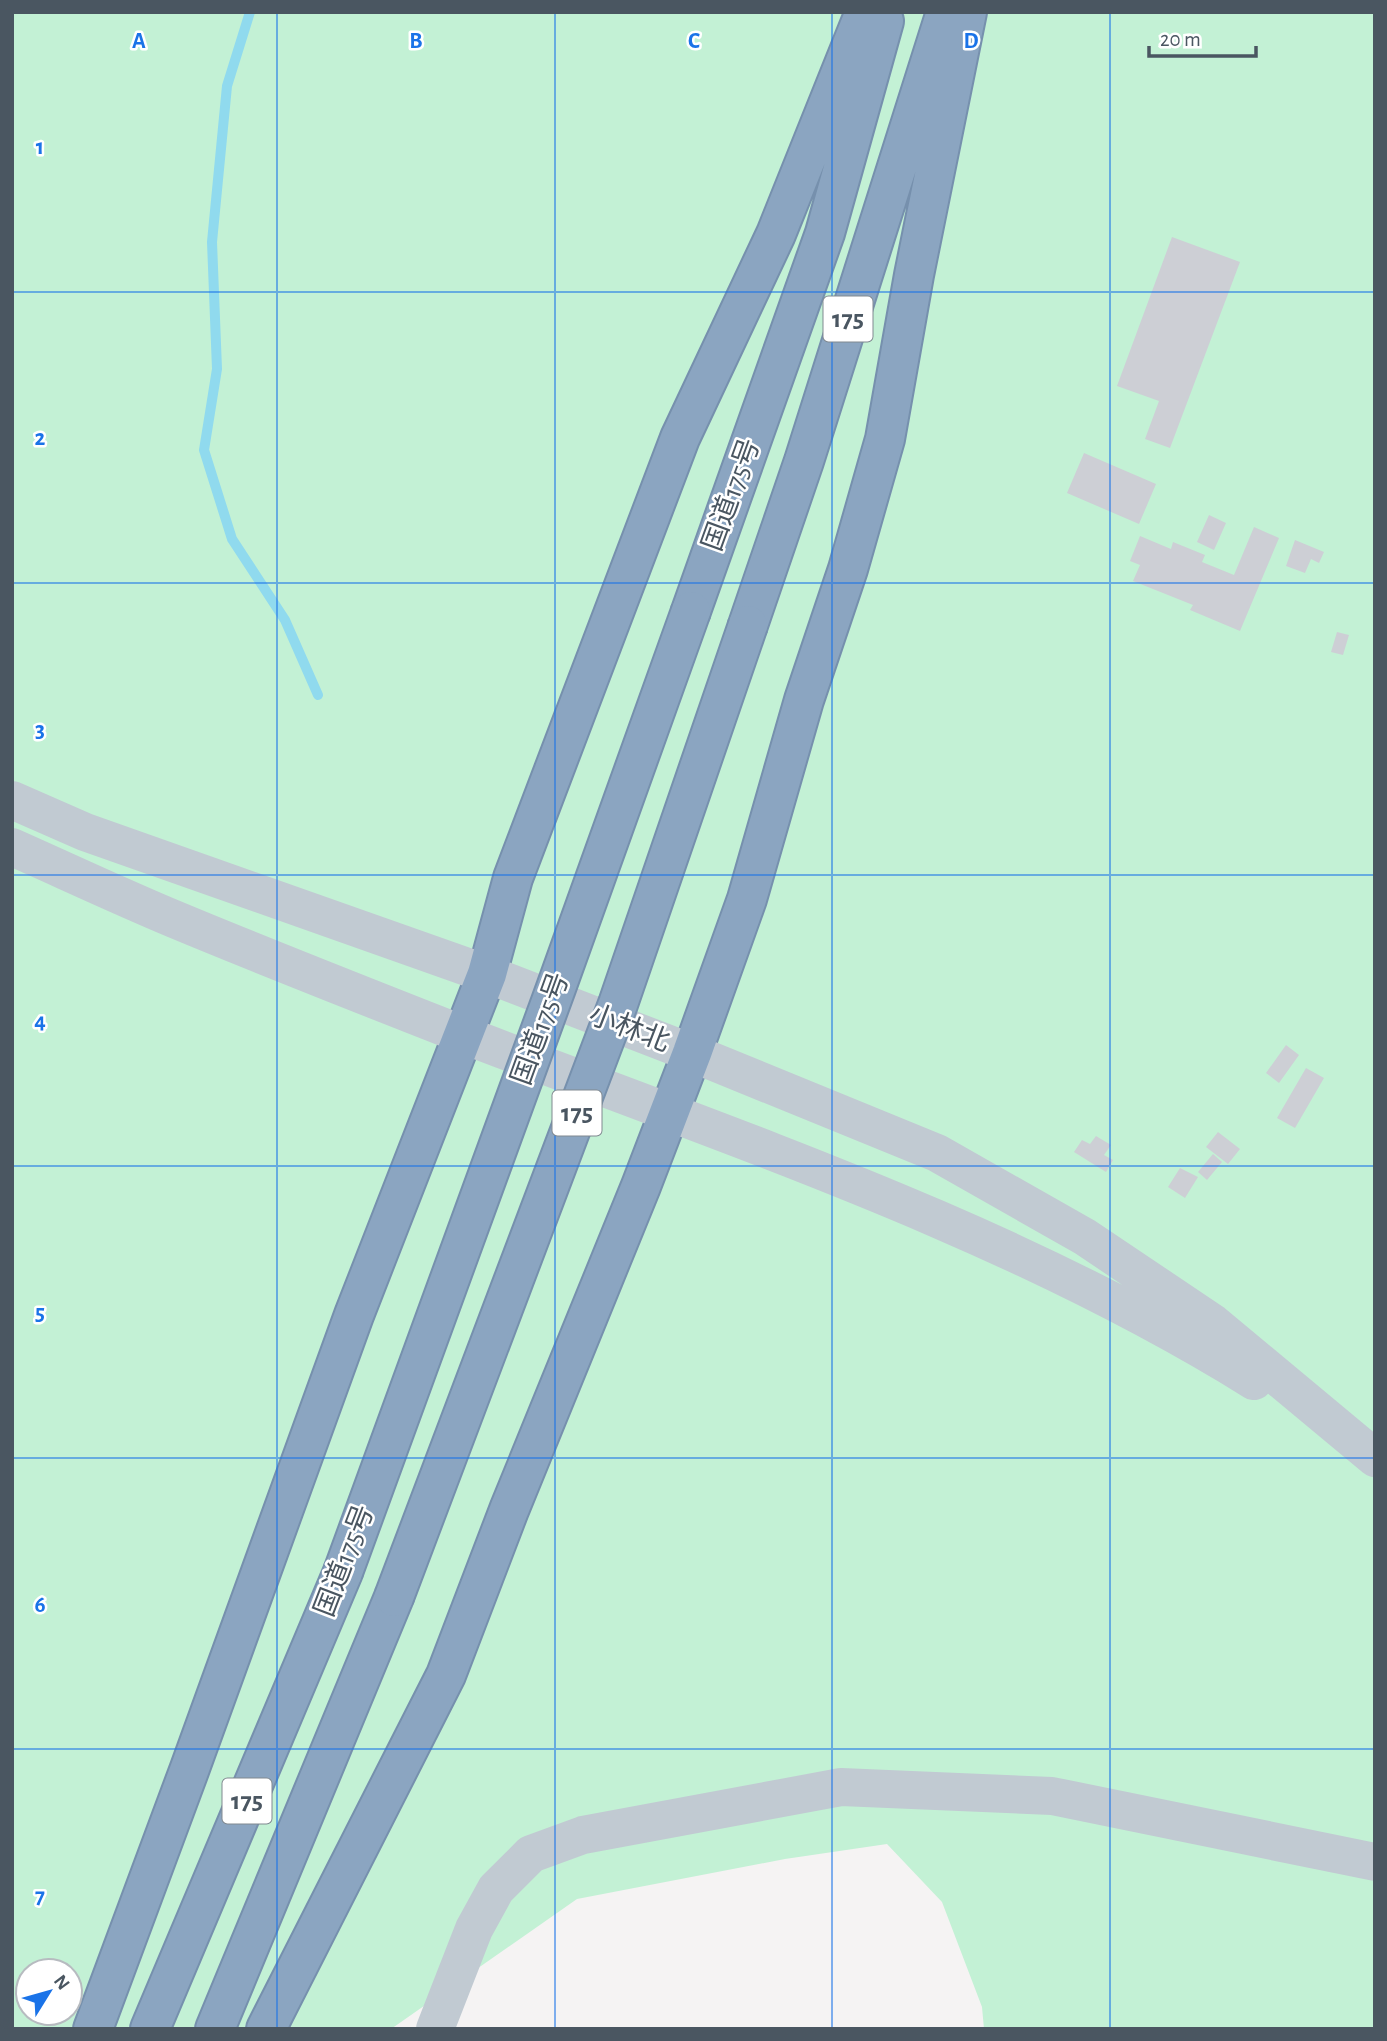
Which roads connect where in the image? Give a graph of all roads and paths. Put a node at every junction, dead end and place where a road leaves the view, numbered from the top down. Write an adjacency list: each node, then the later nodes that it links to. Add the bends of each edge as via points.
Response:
1 (864, 12): 7 (highway, via 776,234 680,438 513,878)
2 (887, 12): 14 (highway, 国道175号 / 175, bridge, via 825,233 343,1572)
3 (946, 12): 15 (highway, 国道175号 / 175, bridge, via 804,461 618,1004 394,1597)
4 (967, 12): 9 (highway, via 885,439 747,899)
5 (12, 800): 7 (street, 小林北, via 85,832)
6 (12, 847): 8 (street, via 172,918)
7 (487, 974): 8 (highway); 9 (street, 小林北)
8 (463, 1034): 10 (street); 13 (highway, via 354,1315)
9 (692, 1053): 10 (highway); 11 (street, 小林北, via 937,1153 1084,1237 1213,1323)
10 (670, 1111): 11 (street, via 996,1245 1121,1304); 16 (highway, via 446,1675)
11 (1372, 1455)
12 (1375, 1862): 17 (street, via 1052,1796 841,1787 583,1835 531,1854 496,1888 474,1929)
13 (93, 2029)
14 (150, 2029)
15 (215, 2029)
16 (266, 2029)
17 (435, 2029)

